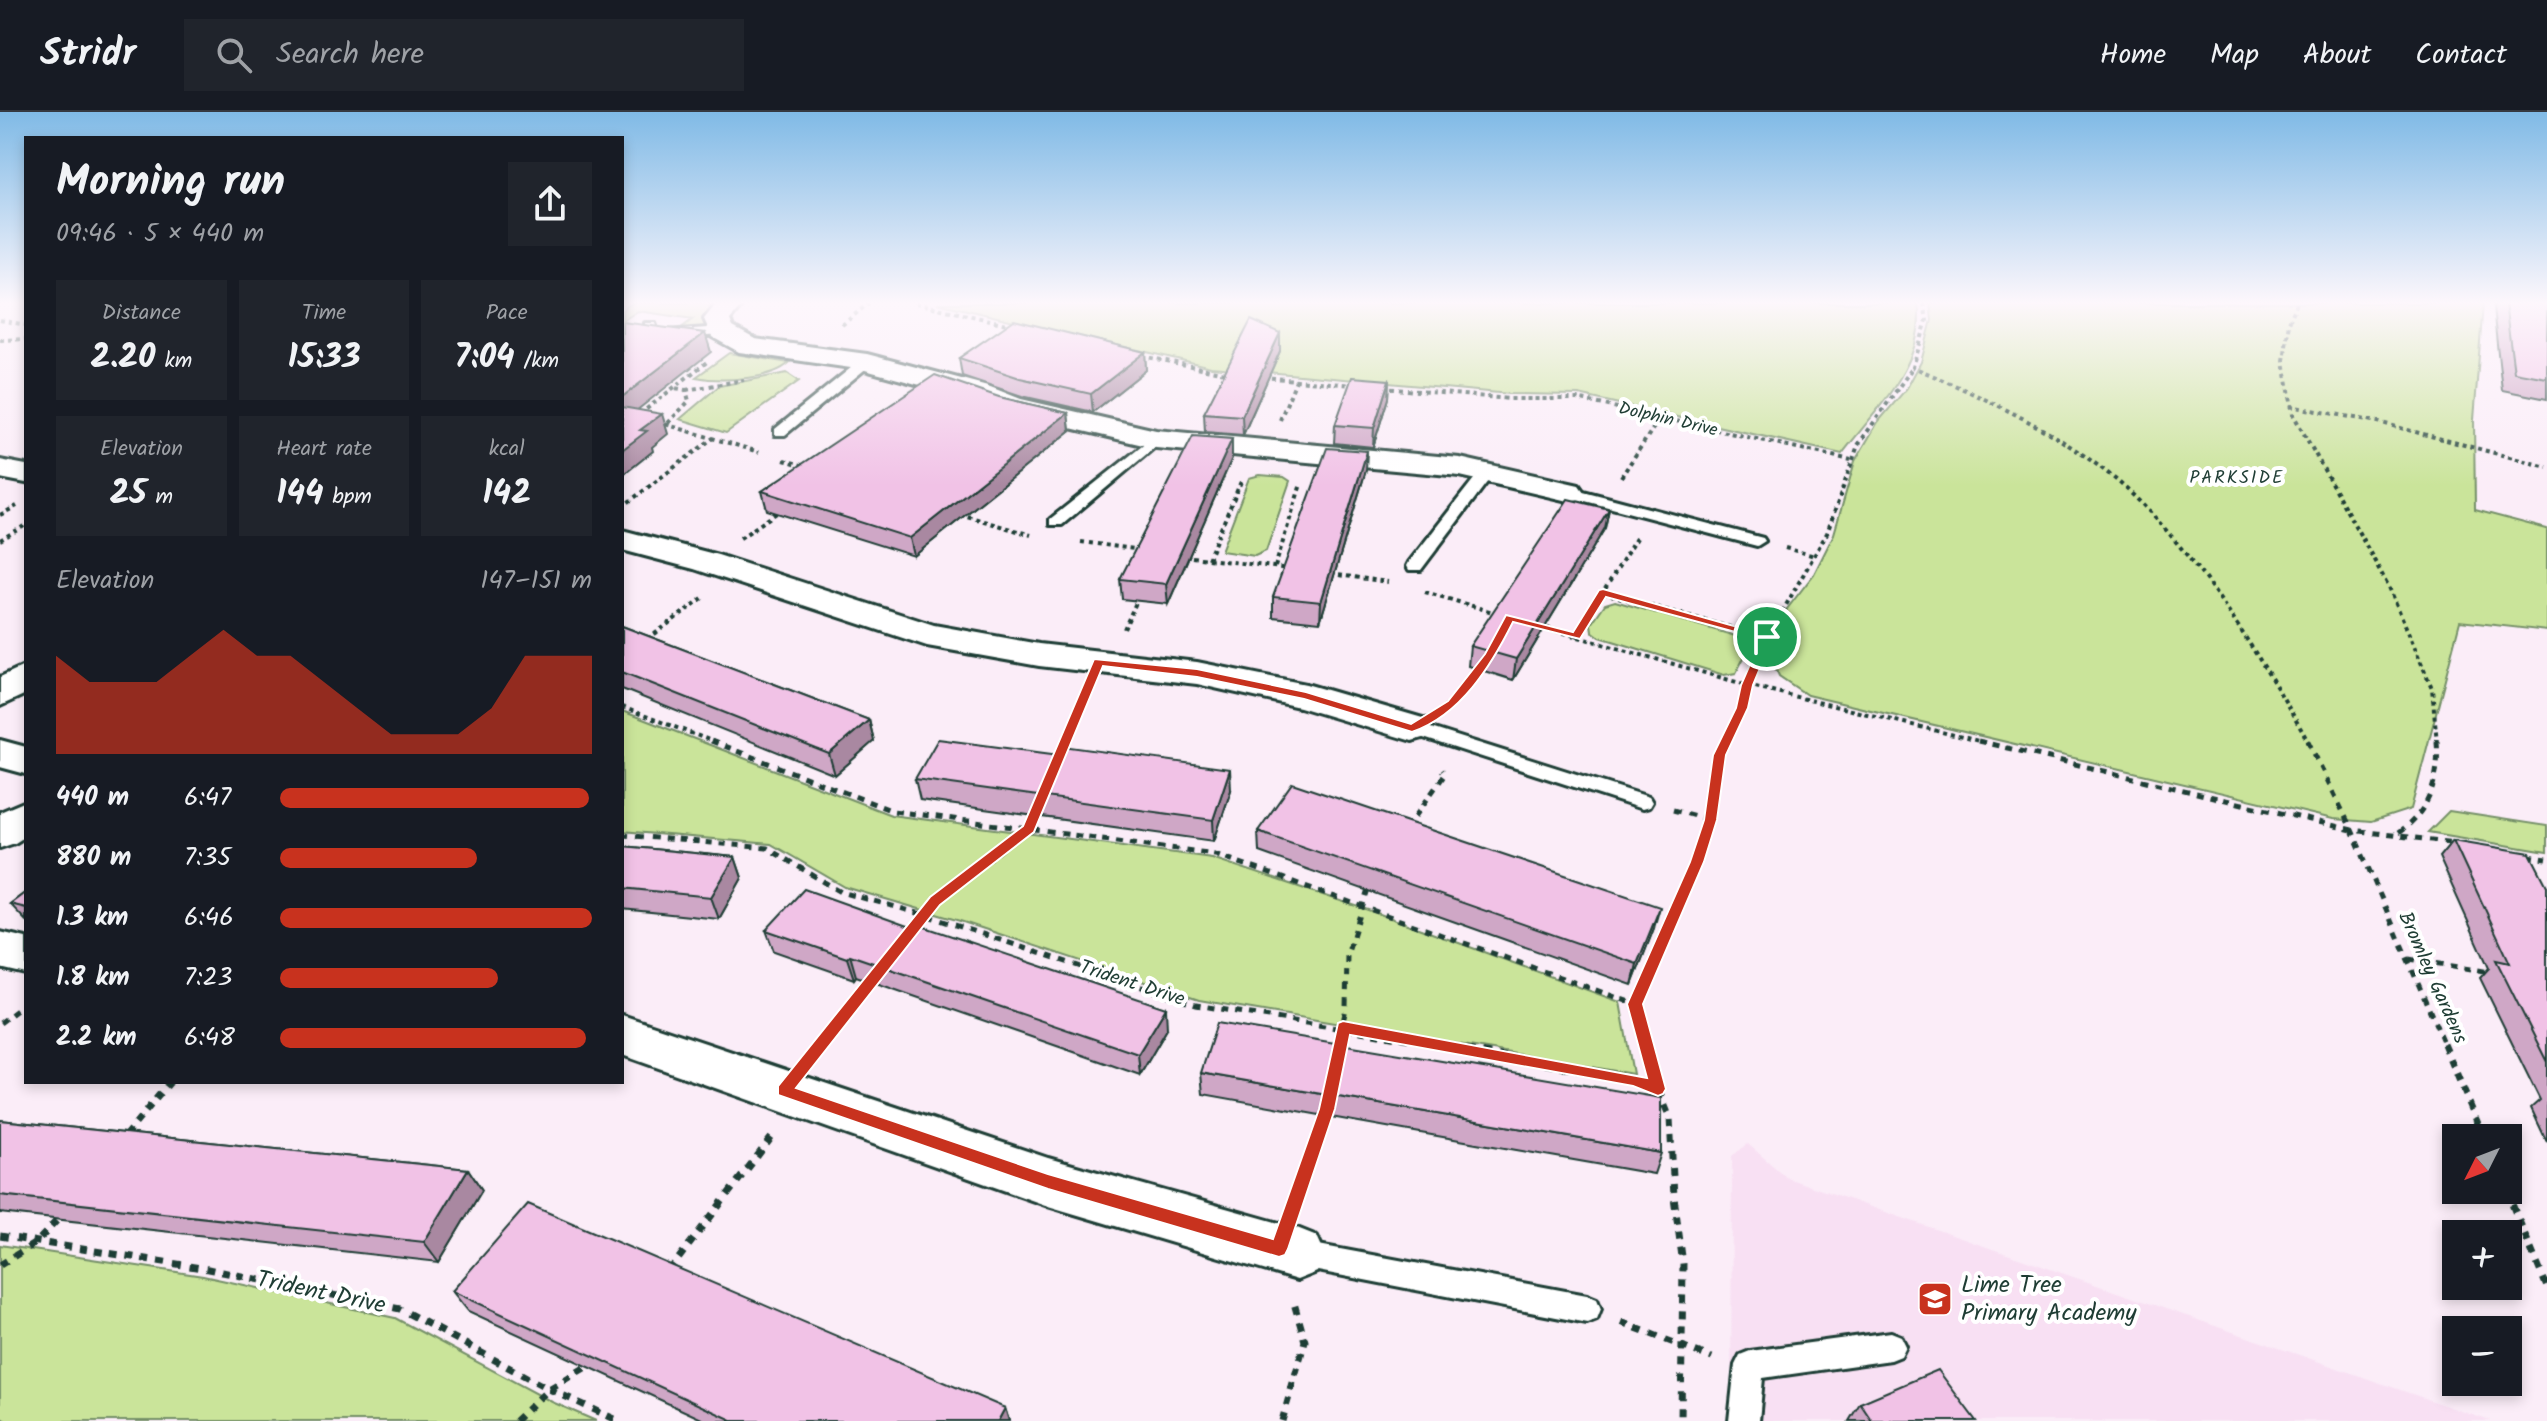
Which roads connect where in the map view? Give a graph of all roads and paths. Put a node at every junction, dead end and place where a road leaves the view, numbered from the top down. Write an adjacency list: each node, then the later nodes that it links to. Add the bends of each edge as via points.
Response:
1 (699, 364): 12 (path)
2 (864, 364): 18 (lane)
3 (875, 364): 20 (street, via 1012,406)
4 (1175, 364): 8 (path)
5 (1914, 364): 7 (path)
6 (2284, 364): 13 (path)
7 (1913, 367): 23 (path); 74 (path, Bromley Gardens, via 1971,390 2055,438 2143,504 2210,587 2276,685)
8 (1238, 374)
9 (1253, 376): 10 (path)
10 (1357, 385)
11 (1373, 387): 14 (path, Dolphin Drive, via 1577,399)
12 (674, 388): 15 (path, via 633,420); 17 (path, via 686,390 689,401)
13 (2290, 406): 24 (path, via 2378,422); 77 (path, via 2389,587 2432,688 2439,767 2426,806)
14 (1660, 418): 23 (path, Dolphin Drive); 30 (path)
15 (644, 421)
16 (656, 422): 17 (path)
17 (668, 423): 19 (path)
18 (780, 432)
19 (713, 438): 26 (path); 31 (path)
20 (1156, 439): 21 (street); 34 (lane)
21 (1255, 446): 22 (street); 44 (path)
22 (1311, 452): 27 (street); 47 (path)
23 (1851, 460): 57 (path, via 1827,533)
24 (2547, 467)
25 (0, 469): 28 (street)
26 (817, 470)
27 (1486, 473): 29 (street); 45 (lane)
28 (24, 474)
29 (1568, 492): 30 (lane)
30 (1604, 502): 41 (lane)
31 (624, 505)
32 (781, 509): 46 (path)
33 (952, 511): 36 (path)
34 (1056, 522)
35 (24, 526): 38 (path)
36 (1036, 536)
37 (1637, 536): 52 (path)
38 (0, 540)
39 (1066, 540): 42 (path)
40 (624, 541): 46 (street)
41 (1757, 541)
42 (1142, 550)
43 (1183, 556): 44 (path)
44 (1208, 559): 47 (path)
45 (1415, 566)
46 (722, 567): 58 (path); 60 (street, via 927,635)
47 (1275, 567): 48 (path)
48 (1300, 570)
49 (1327, 573): 50 (path)
50 (1391, 582)
51 (1419, 590): 54 (path)
52 (1603, 593): 56 (path); 57 (path)
53 (1139, 594): 60 (path)
54 (1510, 617)
55 (1534, 624): 56 (path)
56 (1576, 637): 62 (path)
57 (1767, 637): 62 (path)
58 (644, 642)
59 (1490, 655): 65 (path, via 1452,703)
60 (1104, 663): 65 (street, via 1197,673 1306,696); 68 (path)
61 (24, 678): 63 (street)
62 (1747, 685): 72 (path, via 1720,755); 74 (path)
63 (0, 694)
64 (624, 708): 73 (path, via 893,811)
65 (1412, 728): 70 (lane); 76 (path, via 1445,774)
66 (0, 753): 67 (street)
67 (24, 760)
68 (1056, 760)
69 (1038, 802): 73 (path)
70 (1642, 802): 72 (path)
71 (24, 816): 75 (street)
72 (1710, 820): 91 (path)
73 (1029, 828): 83 (path, via 1215,854); 84 (path, via 935,901)
74 (2352, 830): 77 (path); 88 (path, Bromley Gardens)
75 (0, 833)
76 (1403, 833)
77 (2397, 834): 79 (path)
78 (624, 835): 84 (path, Trident Drive, via 767,848 841,892)
79 (2457, 844)
80 (2517, 854): 81 (path)
81 (2547, 859)
82 (1375, 877): 83 (path)
83 (1361, 904): 91 (path); 94 (path, via 1347,955)
84 (925, 915): 85 (path); 94 (path, Trident Drive, via 1196,1005)
85 (913, 930)
86 (0, 950): 87 (street)
87 (24, 956)
88 (2408, 959): 89 (path); 101 (path, Bromley Gardens)
89 (2496, 973)
90 (878, 974): 99 (path, via 844,1012)
91 (1635, 1004): 98 (path)
92 (24, 1005): 93 (path)
93 (0, 1023)
94 (1343, 1027): 96 (path); 98 (path, Trident Drive, via 1634,1080)
95 (624, 1036): 99 (street)
96 (1336, 1057)
97 (168, 1084): 102 (path)
98 (1658, 1089): 112 (path, via 1670,1118 1683,1264)
99 (794, 1094): 107 (street, via 1048,1182); 109 (path)
100 (1327, 1109): 107 (path)
101 (2478, 1124)
102 (116, 1147)
103 (2512, 1204): 110 (path)
104 (67, 1209): 106 (path)
105 (0, 1236): 106 (path, Trident Drive)
106 (37, 1242): 108 (path); 115 (path, Trident Drive, via 208,1269 400,1309)
107 (1288, 1252): 111 (lane); 118 (path, via 1305,1341)
108 (0, 1265)
109 (661, 1280)
110 (2547, 1287)
111 (1587, 1309): 112 (path)
112 (1682, 1346): 119 (path)
113 (1891, 1346): 120 (lane, via 1750,1365)
114 (598, 1360): 115 (path)
115 (549, 1389): 116 (path); 117 (path, Trident Drive)
116 (515, 1421)
117 (619, 1421)
118 (1282, 1421)
119 (1681, 1421)
120 (1744, 1421)

